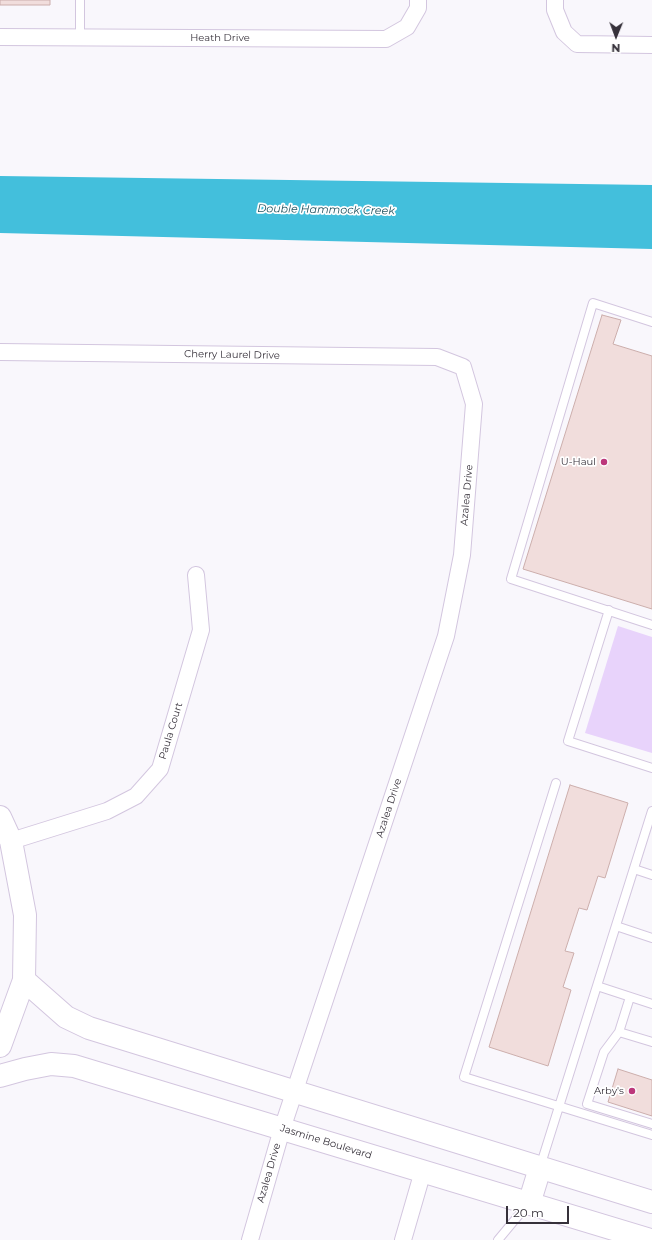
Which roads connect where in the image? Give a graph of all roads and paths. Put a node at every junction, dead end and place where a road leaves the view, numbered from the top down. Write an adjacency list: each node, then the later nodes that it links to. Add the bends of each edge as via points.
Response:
1 (80, 0): 5 (lane)
2 (418, 0): 5 (street, Heath Drive, via 418,8 407,27 386,39)
3 (555, 0): 6 (street, via 555,10 564,32 577,44)
4 (0, 37): 5 (street, Heath Drive)
5 (80, 38)
6 (652, 45)
7 (652, 322): 11 (lane, via 593,303 511,579)
8 (0, 352): 9 (street, Cherry Laurel Drive, via 437,357)
9 (463, 367): 30 (street, Azalea Drive, via 474,404 462,555 446,636)
10 (196, 574): 17 (street, Paula Court, via 201,630 160,769 136,796 107,811)
11 (609, 610): 12 (lane); 13 (lane, via 568,741)
12 (652, 625)
13 (652, 768)
14 (556, 782): 31 (lane, via 464,1077)
15 (652, 811): 18 (lane)
16 (0, 817): 17 (street)
17 (11, 841): 22 (street, via 25,915)
18 (634, 869): 19 (lane); 20 (lane)
19 (652, 875)
20 (616, 926): 21 (lane); 23 (lane)
21 (652, 938)
22 (24, 980): 28 (street); 30 (street, via 66,1017 89,1028)
23 (597, 986): 24 (lane); 31 (lane)
24 (630, 997): 25 (lane); 26 (lane)
25 (652, 1004)
26 (619, 1032): 27 (lane); 32 (lane, via 604,1052 587,1104)
27 (652, 1042)
28 (0, 1046)
29 (0, 1076): 33 (street, Jasmine Boulevard, via 51,1064 74,1066)
30 (295, 1092): 33 (street, Azalea Drive); 35 (street)
31 (560, 1106): 34 (lane); 35 (lane)
32 (652, 1124)
33 (282, 1129): 36 (street, Jasmine Boulevard); 39 (street, Azalea Drive)
34 (652, 1135)
35 (540, 1168): 37 (street); 38 (street)
36 (423, 1171): 38 (street, Jasmine Boulevard); 40 (street)
37 (652, 1202)
38 (529, 1204): 41 (lane); 42 (street, Jasmine Boulevard)
39 (250, 1240)
40 (403, 1240)
41 (498, 1240)
42 (650, 1240)

